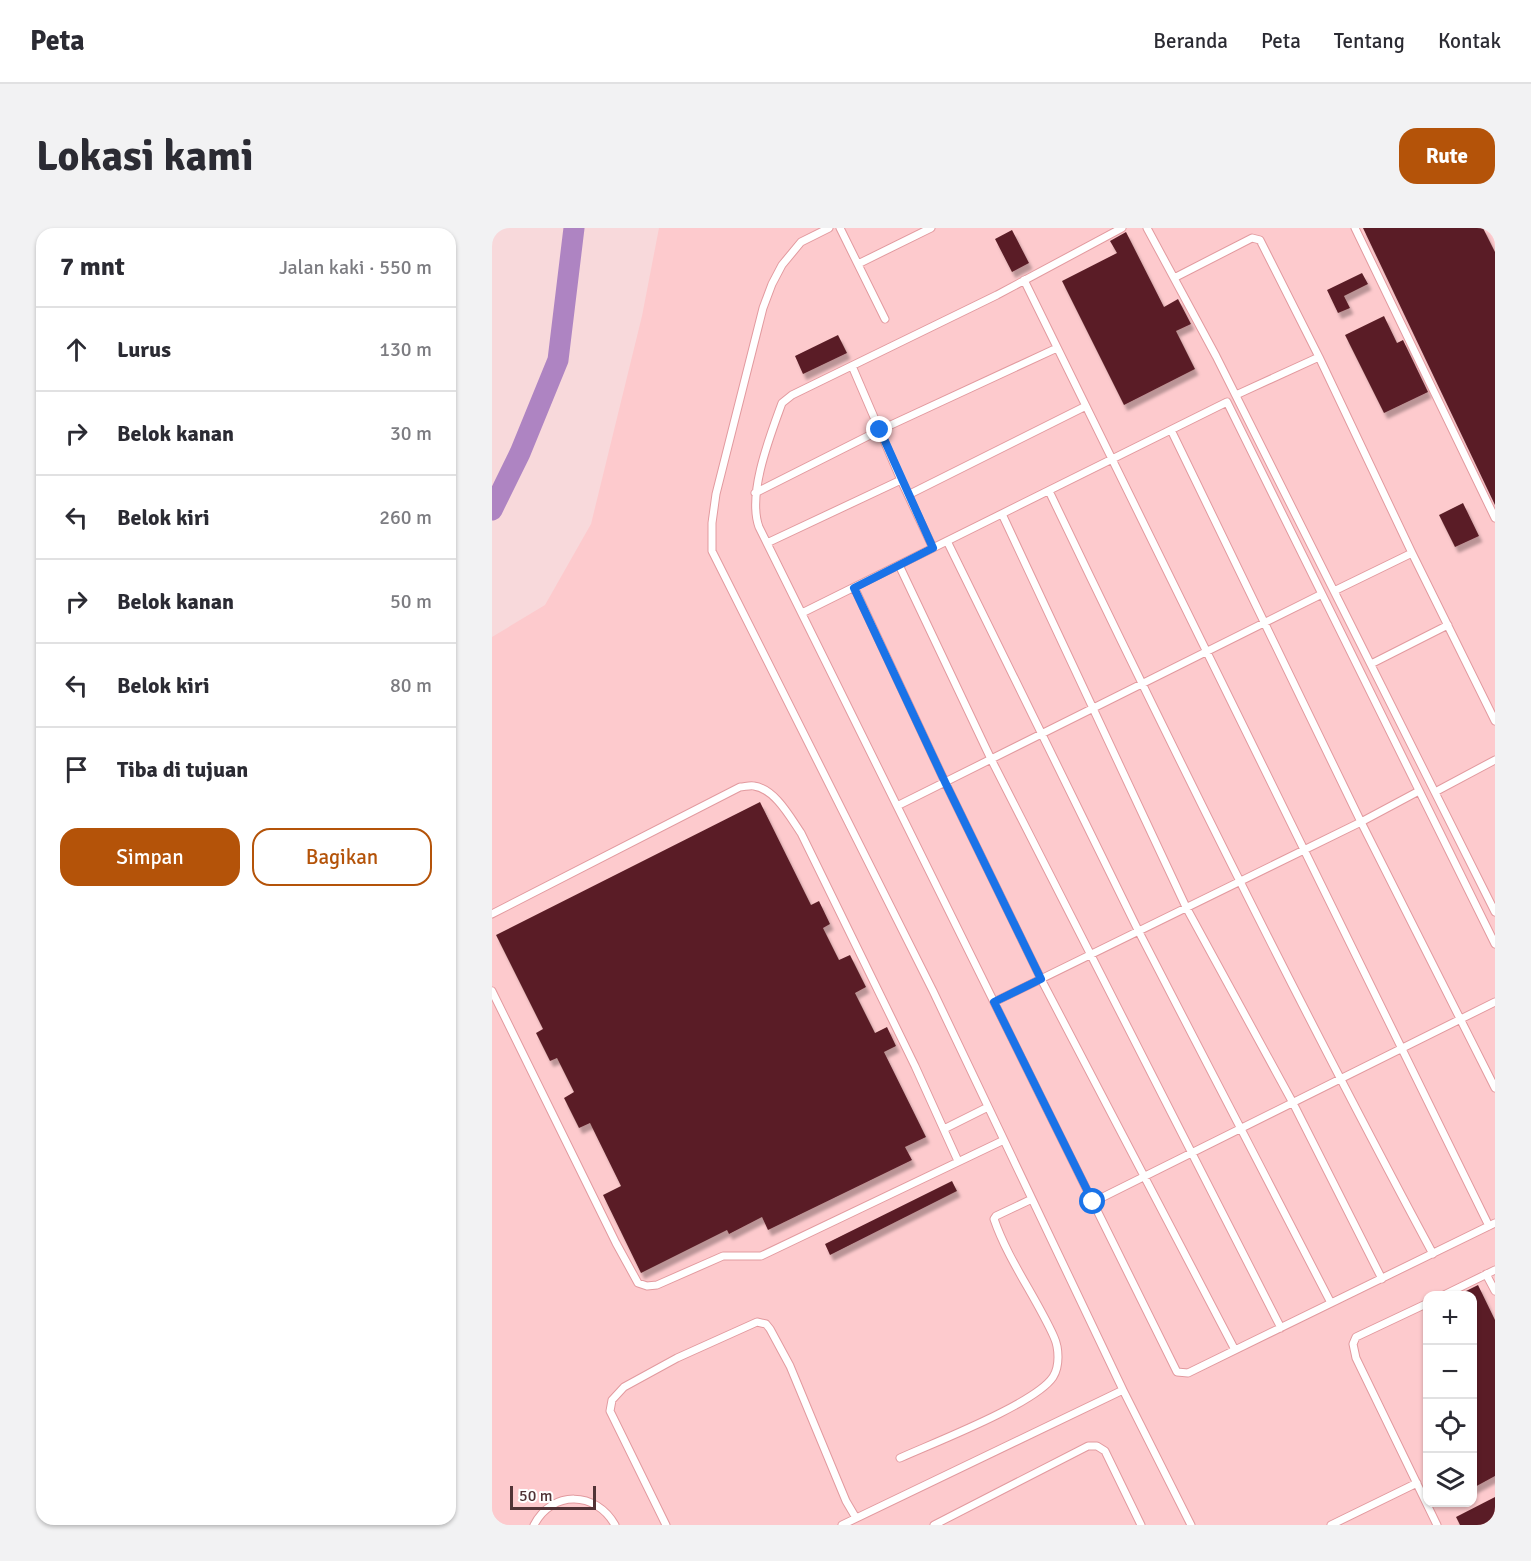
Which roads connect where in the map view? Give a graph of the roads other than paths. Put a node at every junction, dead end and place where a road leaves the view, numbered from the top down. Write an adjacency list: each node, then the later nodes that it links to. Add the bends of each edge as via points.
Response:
1 (828, 228): 66 (lane, via 801,242 782,265 763,308 716,494 712,551)
2 (840, 228): 7 (lane)
3 (932, 228): 7 (lane)
4 (1122, 228): 9 (lane)
5 (1148, 228): 8 (lane)
6 (1355, 228): 24 (lane)
7 (858, 264): 10 (lane)
8 (1174, 278): 12 (lane, via 1252,238 1258,239); 14 (lane)
9 (1024, 280): 11 (lane); 13 (lane)
10 (885, 319)
11 (1056, 348): 15 (lane); 16 (lane)
12 (1319, 357): 14 (lane); 28 (lane)
13 (852, 366): 16 (lane); 21 (lane, via 792,395 782,404)
14 (1236, 395): 31 (lane)
15 (1086, 406): 18 (lane); 22 (lane)
16 (880, 430): 19 (lane); 21 (lane)
17 (1171, 430): 18 (lane); 32 (lane, via 1228,403); 34 (lane)
18 (1114, 459): 20 (lane); 36 (lane)
19 (901, 480): 22 (lane); 26 (lane)
20 (1049, 491): 23 (lane); 38 (lane)
21 (755, 493): 26 (lane, via 755,516)
22 (908, 495): 27 (lane)
23 (1002, 514): 25 (lane); 39 (lane)
24 (1495, 518)
25 (947, 541): 27 (lane); 41 (lane)
26 (767, 543): 33 (lane)
27 (933, 548): 29 (lane)
28 (1412, 554): 31 (lane); 35 (lane)
29 (899, 565): 30 (lane); 42 (lane)
30 (854, 588): 33 (lane); 44 (lane)
31 (1334, 591): 37 (lane)
32 (1322, 594): 34 (lane); 45 (lane)
33 (802, 613): 47 (lane)
34 (1264, 623): 36 (lane); 48 (lane)
35 (1448, 625): 37 (lane); 40 (lane)
36 (1207, 651): 38 (lane); 49 (lane)
37 (1371, 664): 46 (lane)
38 (1141, 684): 39 (lane); 50 (lane)
39 (1093, 708): 41 (lane); 51 (lane)
40 (1495, 721)
41 (1042, 734): 42 (lane); 54 (lane)
42 (992, 759): 44 (lane); 56 (lane)
43 (1495, 760): 46 (lane)
44 (945, 782): 47 (lane); 57 (lane)
45 (1419, 791): 48 (lane); 55 (lane)
46 (1435, 792): 52 (lane)
47 (897, 806): 59 (lane)
48 (1361, 822): 49 (lane); 61 (lane)
49 (1303, 849): 50 (lane); 62 (lane)
50 (1239, 882): 51 (lane); 63 (lane)
51 (1186, 907): 54 (lane); 65 (lane)
52 (1495, 912)
53 (492, 914): 68 (lane, via 740,787 755,786 783,807 801,833)
54 (1138, 930): 56 (lane); 67 (lane)
55 (1495, 944)
56 (1090, 954): 57 (lane); 70 (lane)
57 (1041, 979): 59 (lane); 72 (lane)
58 (492, 991): 71 (lane, via 616,1243 638,1283 646,1286 657,1285 723,1256 761,1256)
59 (994, 1002): 74 (lane)
60 (1495, 1002): 61 (lane)
61 (1460, 1020): 62 (lane); 64 (lane)
62 (1402, 1048): 63 (lane); 75 (lane)
63 (1339, 1079): 65 (lane); 76 (lane)
64 (1495, 1088)
65 (1293, 1103): 67 (lane); 79 (lane)
66 (988, 1107): 68 (lane); 69 (lane)
67 (1240, 1128): 70 (lane); 82 (lane)
68 (945, 1129): 71 (lane)
69 (1005, 1140): 71 (lane); 73 (lane)
70 (1192, 1153): 72 (lane); 84 (lane)
71 (958, 1161)
72 (1145, 1176): 74 (lane); 85 (lane)
73 (1032, 1199): 86 (lane); 87 (lane, via 993,1219 1055,1339 1057,1366 1053,1377 1011,1407)
74 (1093, 1202): 85 (lane, via 1177,1372 1188,1373)
75 (1492, 1225): 76 (lane)
76 (1433, 1254): 79 (lane)
77 (1495, 1270): 78 (lane)
78 (1486, 1274): 80 (lane); 81 (lane)
79 (1382, 1279): 82 (lane)
80 (1452, 1291)
81 (1495, 1291)
82 (1331, 1303): 84 (lane)
83 (1423, 1305): 88 (lane, via 1356,1337 1353,1344 1356,1358)
84 (1281, 1328): 85 (lane)
85 (1235, 1350)
86 (1124, 1390): 89 (lane); 96 (lane)
87 (900, 1458)
88 (1417, 1483): 97 (lane); 98 (lane)
89 (856, 1518): 92 (lane, via 789,1366 770,1329 757,1322 677,1358 624,1387 612,1400 610,1412); 93 (lane)
90 (534, 1525): 91 (lane, via 553,1504 574,1498 597,1507)
91 (615, 1525)
92 (666, 1525)
93 (842, 1525)
94 (934, 1525): 95 (lane, via 1094,1445 1105,1451)
95 (1141, 1525)
96 (1191, 1525)
97 (1331, 1525)
98 (1437, 1525)

